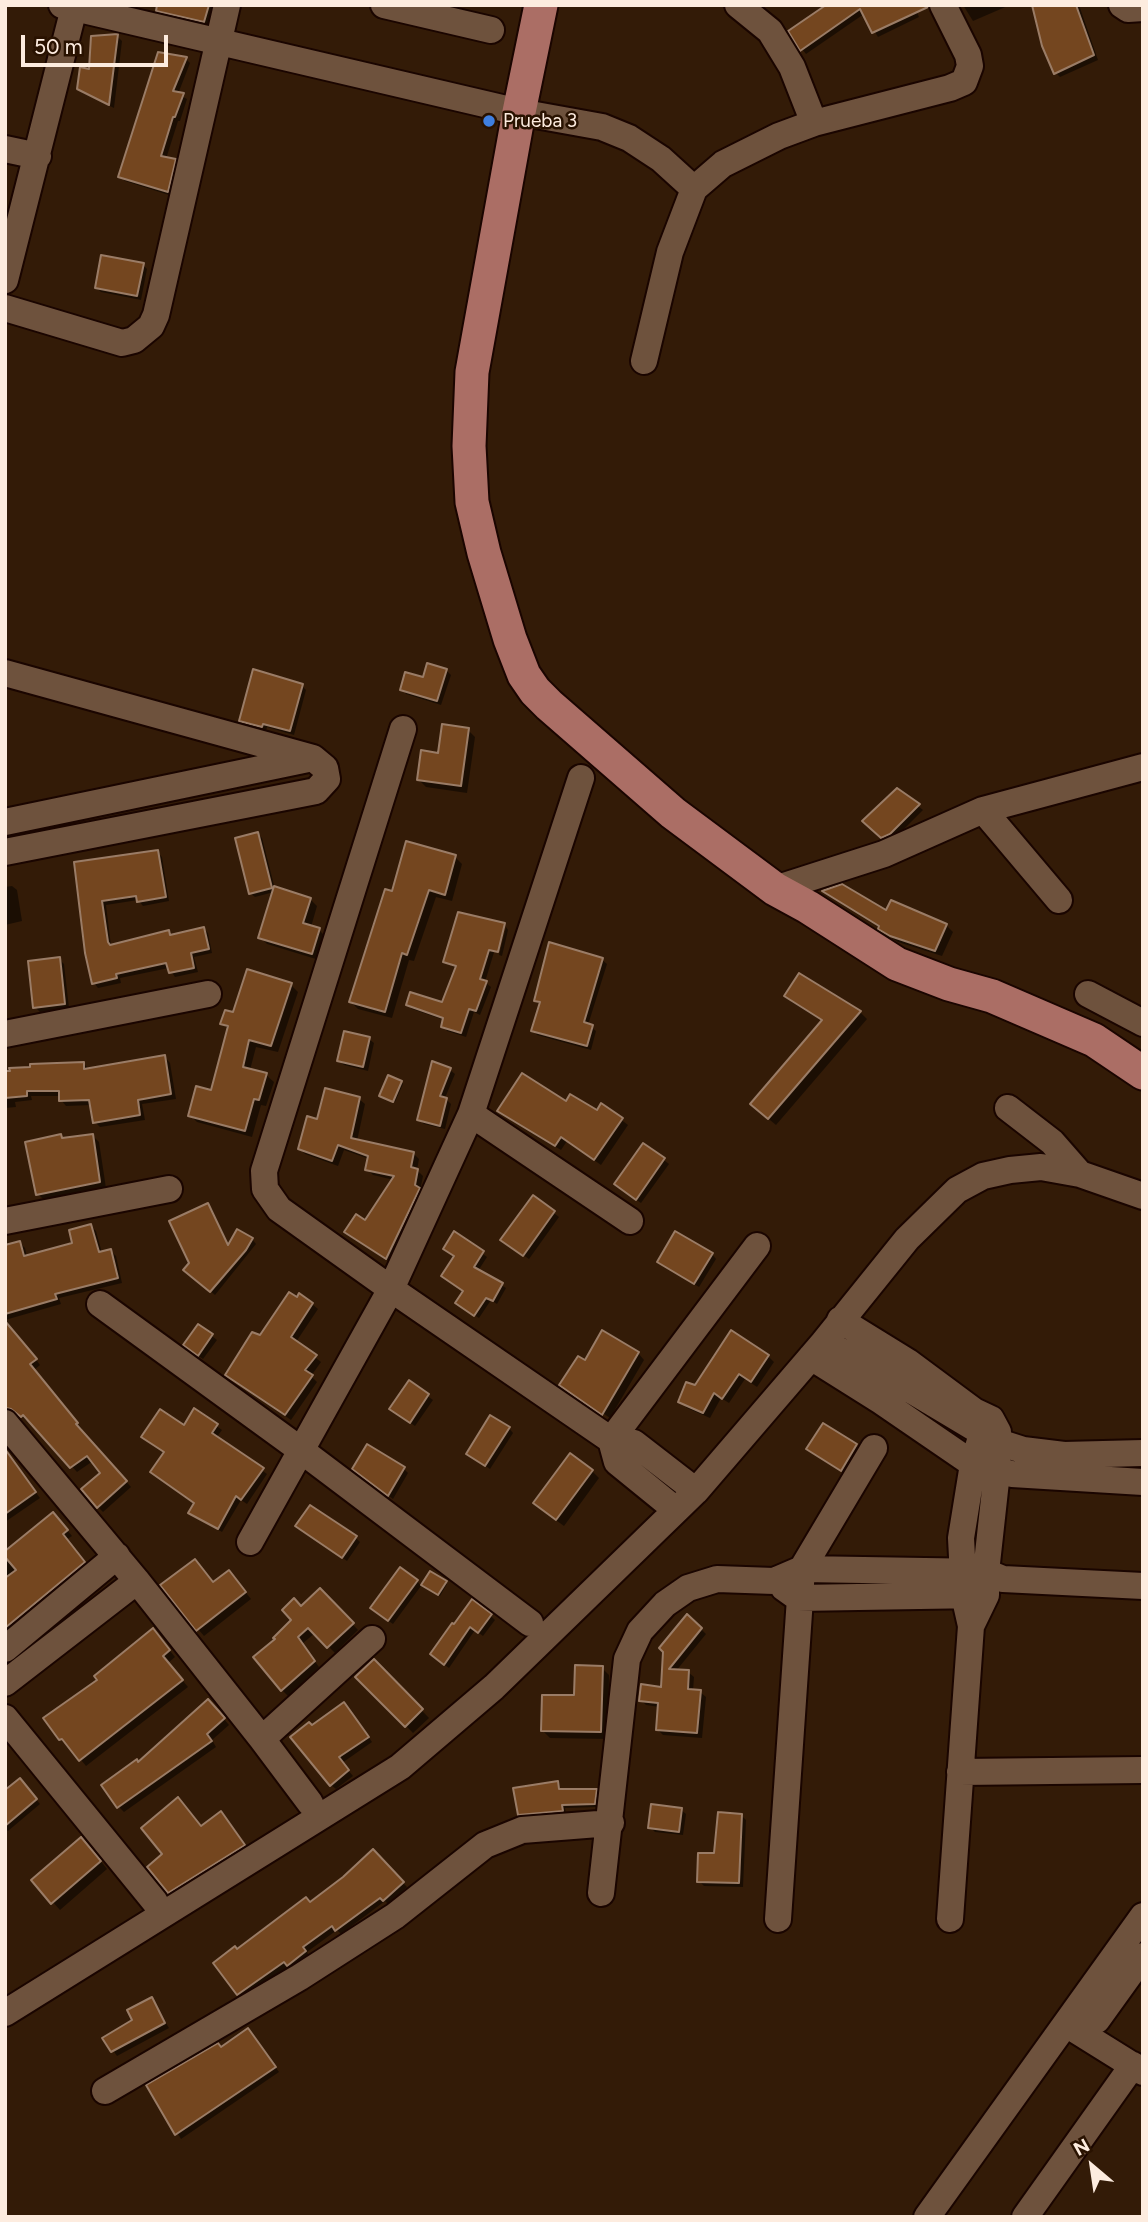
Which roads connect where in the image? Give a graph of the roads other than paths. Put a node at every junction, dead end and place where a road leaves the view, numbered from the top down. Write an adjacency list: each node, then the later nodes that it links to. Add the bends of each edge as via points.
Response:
1 (227, 5): 10 (street)
2 (384, 5): 9 (street)
3 (541, 5): 11 (main road)
4 (738, 5): 12 (street, via 770,31 792,67)
5 (943, 5): 12 (street, via 968,55 971,66 964,82)
6 (1122, 5): 8 (street)
7 (68, 7): 10 (street); 14 (street)
8 (1143, 8)
9 (491, 30)
10 (219, 41): 11 (street); 17 (street, via 151,326 122,343)
11 (519, 112): 15 (street, via 602,127 629,138); 27 (main road, via 472,372 469,446 472,502 510,639 535,691 673,813)
12 (814, 123): 15 (street, via 750,149)
13 (5, 149): 14 (street)
14 (38, 156): 16 (street)
15 (694, 189): 18 (street, via 670,252)
16 (5, 281)
17 (5, 308)
18 (644, 361)
19 (5, 673): 21 (street)
20 (404, 729): 42 (street, via 264,1171 265,1189 279,1209)
21 (313, 758): 25 (street); 26 (street, via 326,768 327,779 316,790)
22 (1143, 767): 24 (street)
23 (581, 778): 35 (street)
24 (983, 810): 27 (street, via 884,854); 28 (street)
25 (5, 822)
26 (5, 852)
27 (775, 889): 33 (main road, via 897,964 992,996 1094,1040)
28 (1059, 900)
29 (208, 994): 32 (street)
30 (1088, 994): 31 (street)
31 (1143, 1024)
32 (5, 1034)
33 (1143, 1073)
34 (1008, 1108): 36 (street, via 1052,1142)
35 (471, 1114): 40 (street); 42 (street)
36 (1080, 1174): 38 (street); 44 (street, via 1041,1167 1010,1170 983,1176 957,1190 908,1239)
37 (169, 1189): 39 (street)
38 (1143, 1196)
39 (5, 1221)
40 (630, 1221)
41 (757, 1246): 49 (street)
42 (391, 1289): 49 (street); 51 (street)
43 (100, 1304): 51 (street)
44 (843, 1317): 45 (street); 46 (street)
45 (818, 1350): 46 (street); 55 (street)
46 (895, 1382): 48 (street); 53 (street)
47 (5, 1423): 58 (street)
48 (991, 1431): 52 (street, via 1023,1450 1064,1455); 53 (street)
49 (611, 1440): 55 (street, via 634,1443); 56 (street, via 617,1462)
50 (874, 1448): 59 (street)
51 (302, 1451): 57 (street); 65 (street)
52 (1143, 1453)
53 (985, 1468): 54 (street, via 1040,1477); 62 (street, via 961,1538)
54 (1143, 1482)
55 (696, 1491): 56 (street)
56 (676, 1510): 81 (street, via 494,1687 400,1767)
57 (250, 1542)
58 (117, 1556): 60 (street); 67 (street)
59 (802, 1569): 61 (street); 62 (street); 64 (street)
60 (137, 1581): 68 (street); 70 (street)
61 (774, 1581): 64 (street); 74 (street, via 717,1579 688,1588 640,1631 627,1658)
62 (980, 1583): 63 (street); 64 (street); 72 (street, via 971,1626)
63 (1143, 1586)
64 (798, 1598): 78 (street)
65 (530, 1623)
66 (372, 1639): 70 (street)
67 (5, 1648)
68 (5, 1683)
69 (5, 1718): 76 (street)
70 (262, 1739): 73 (street)
71 (1143, 1770): 72 (street)
72 (960, 1772): 79 (street)
73 (310, 1803)
74 (611, 1823): 75 (street); 84 (street, via 522,1830 485,1845 395,1916)
75 (601, 1893)
76 (155, 1902)
77 (1143, 1916): 82 (street)
78 (778, 1919)
79 (950, 1919)
80 (1143, 1956): 82 (street)
81 (5, 2013)
82 (1080, 2017): 83 (street); 85 (street)
83 (1139, 2062): 86 (street)
84 (105, 2091)
85 (927, 2217)
86 (1025, 2217)

